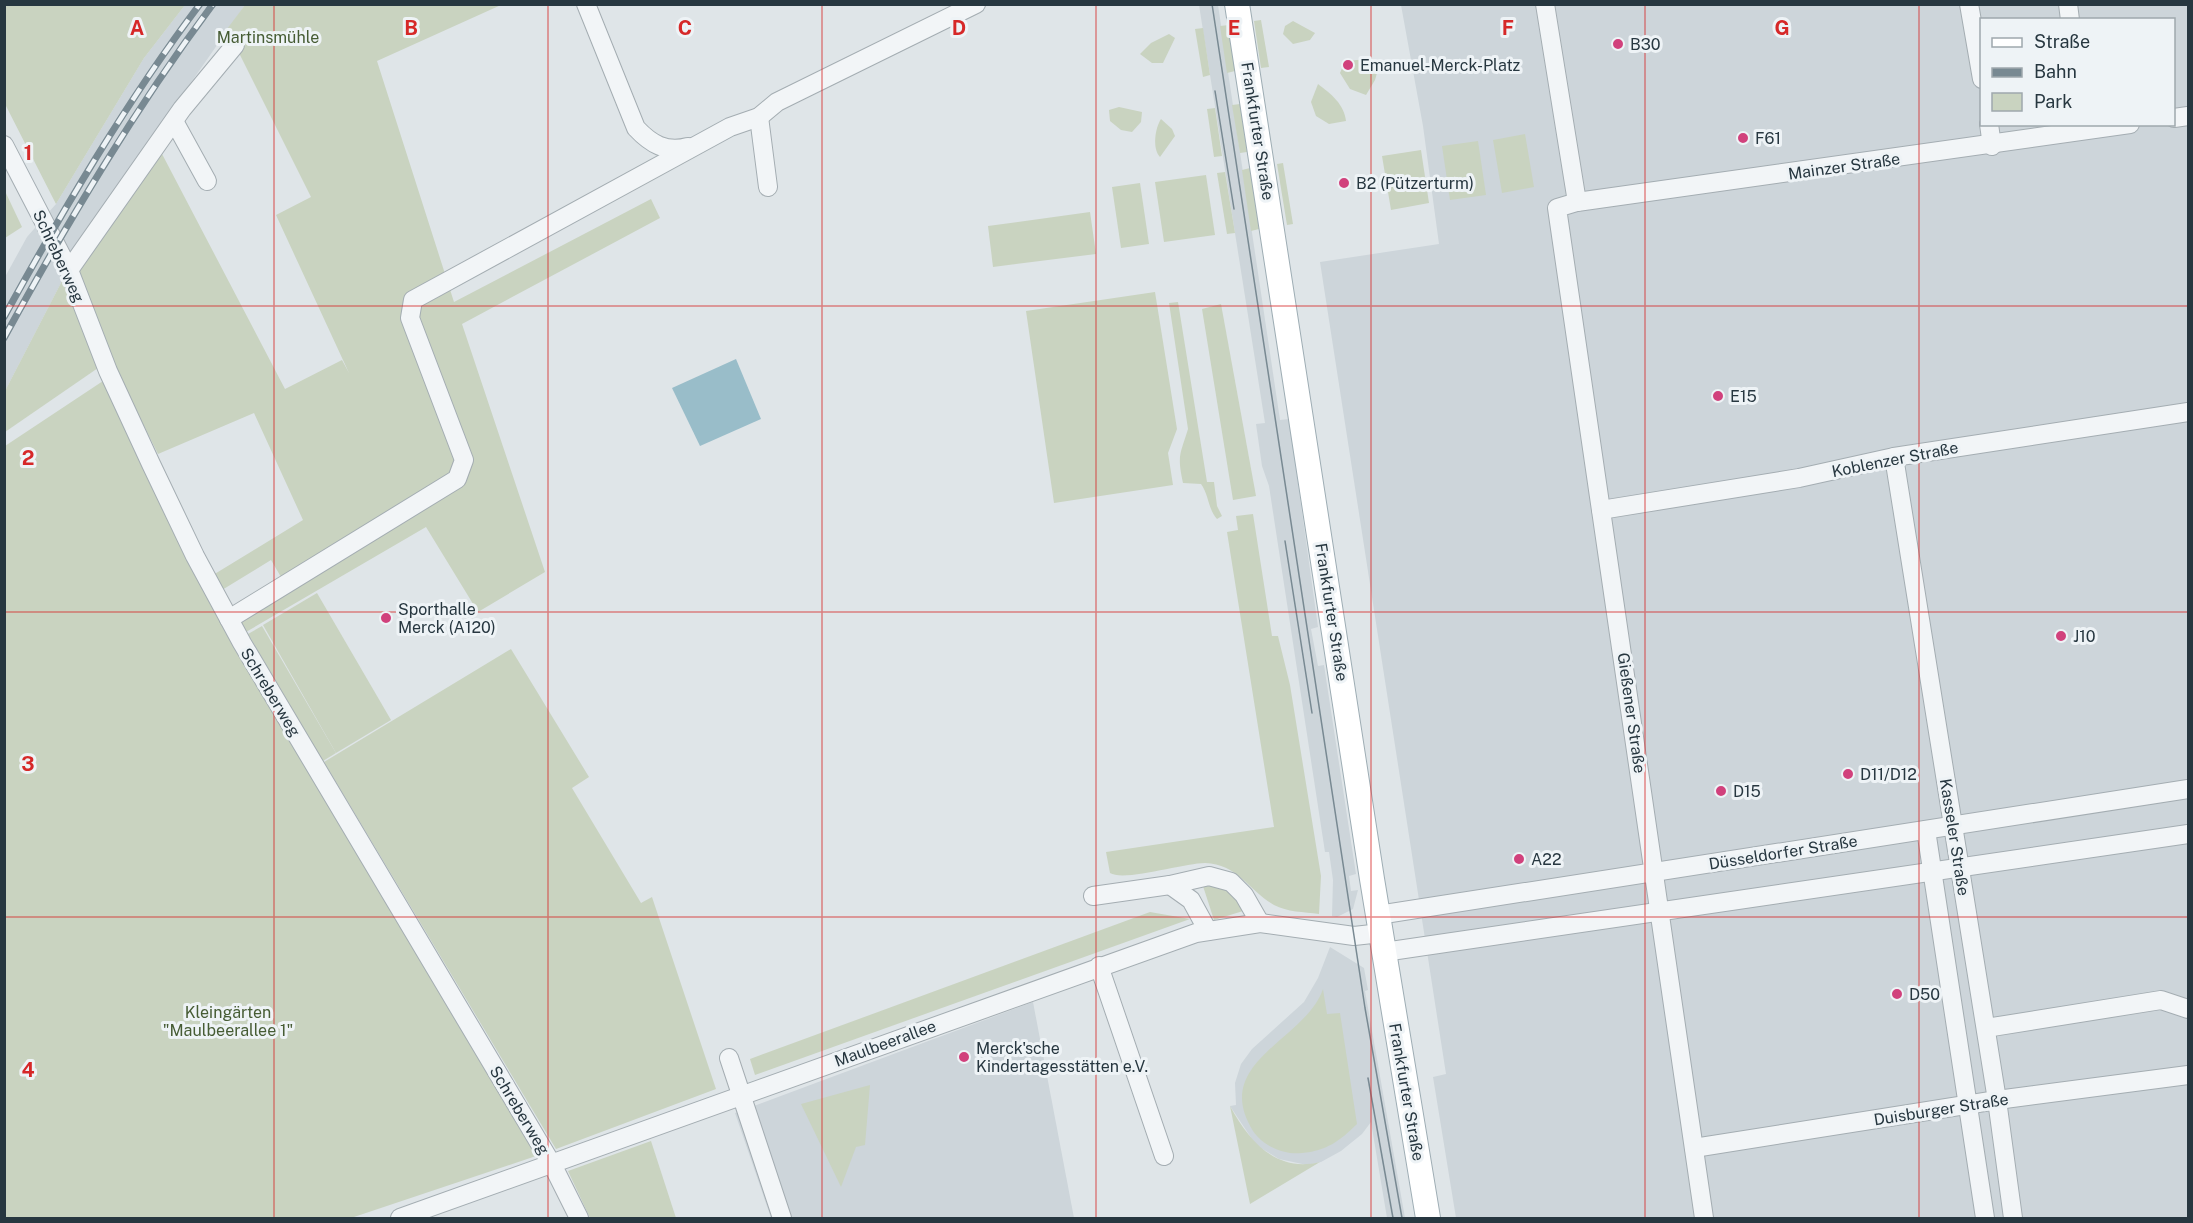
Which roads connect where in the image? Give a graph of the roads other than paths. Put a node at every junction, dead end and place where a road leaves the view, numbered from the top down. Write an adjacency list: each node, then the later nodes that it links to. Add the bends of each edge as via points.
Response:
1 (586, 4): 14 (street, via 636,128 651,144 676,150)
2 (1237, 4): 37 (main road, Frankfurter Straße)
3 (1545, 4): 18 (street)
4 (1970, 4): 7 (street)
5 (972, 5): 8 (street, via 777,102)
6 (235, 45): 9 (street)
7 (1980, 66)
8 (759, 117): 14 (street); 17 (street)
9 (174, 121): 16 (street); 20 (street)
10 (1989, 126): 15 (street)
11 (2108, 126): 12 (street, Mainzer Straße)
12 (2086, 128): 15 (street, Mainzer Straße)
13 (4, 145): 20 (street, Schreberweg)
14 (697, 145): 24 (street, via 413,300 410,318 464,460 457,479)
15 (1992, 146): 18 (street, Mainzer Straße)
16 (207, 181)
17 (768, 187)
18 (1577, 202): 19 (street, Mainzer Straße)
19 (1557, 208): 23 (street, Gießener Straße)
20 (69, 270): 24 (street, Schreberweg, via 108,371)
21 (2188, 412): 22 (street, Koblenzer Straße)
22 (1894, 457): 23 (street, Koblenzer Straße, via 1799,478); 26 (street, Kasseler Straße)
23 (1601, 510): 30 (street, Gießener Straße)
24 (229, 619): 48 (street, Schreberweg)
25 (2188, 789): 26 (street, Düsseldorfer Straße)
26 (1953, 826): 27 (street, Düsseldorfer Straße); 29 (street, Kasseler Straße)
27 (1926, 830): 30 (street, Düsseldorfer Straße); 31 (street)
28 (2188, 834): 29 (street)
29 (1960, 868): 31 (street); 40 (street, Kasseler Straße)
30 (1655, 872): 34 (street, Gießener Straße); 37 (street, Düsseldorfer Straße)
31 (1932, 872): 34 (street); 45 (street)
32 (1170, 885): 33 (street); 35 (street, via 1209,876 1231,882 1244,895); 36 (street, via 1191,900)
33 (1093, 896)
34 (1660, 912): 37 (street); 46 (street, Gießener Straße)
35 (1260, 923): 36 (street, Maulbeerallee); 37 (street, Maulbeerallee, via 1354,936)
36 (1208, 931): 38 (street, Maulbeerallee)
37 (1381, 934): 52 (main road, Frankfurter Straße)
38 (1099, 966): 43 (street, Maulbeerallee); 47 (street)
39 (2188, 1009): 40 (street, via 2161,1000)
40 (1986, 1028): 44 (street, Kasseler Straße)
41 (729, 1058): 43 (street)
42 (2188, 1075): 44 (street, Duisburger Straße)
43 (741, 1095): 48 (street, Maulbeerallee); 51 (street)
44 (1997, 1100): 45 (street, Duisburger Straße); 55 (street, Kasseler Straße)
45 (1966, 1105): 46 (street, Duisburger Straße); 54 (street)
46 (1694, 1148): 53 (street, Gießener Straße)
47 (1164, 1156)
48 (553, 1166): 49 (street, Maulbeerallee); 50 (street, Schreberweg)
49 (400, 1218)
50 (579, 1218)
51 (782, 1218)
52 (1428, 1218)
53 (1704, 1218)
54 (1985, 1218)
55 (2013, 1218)

